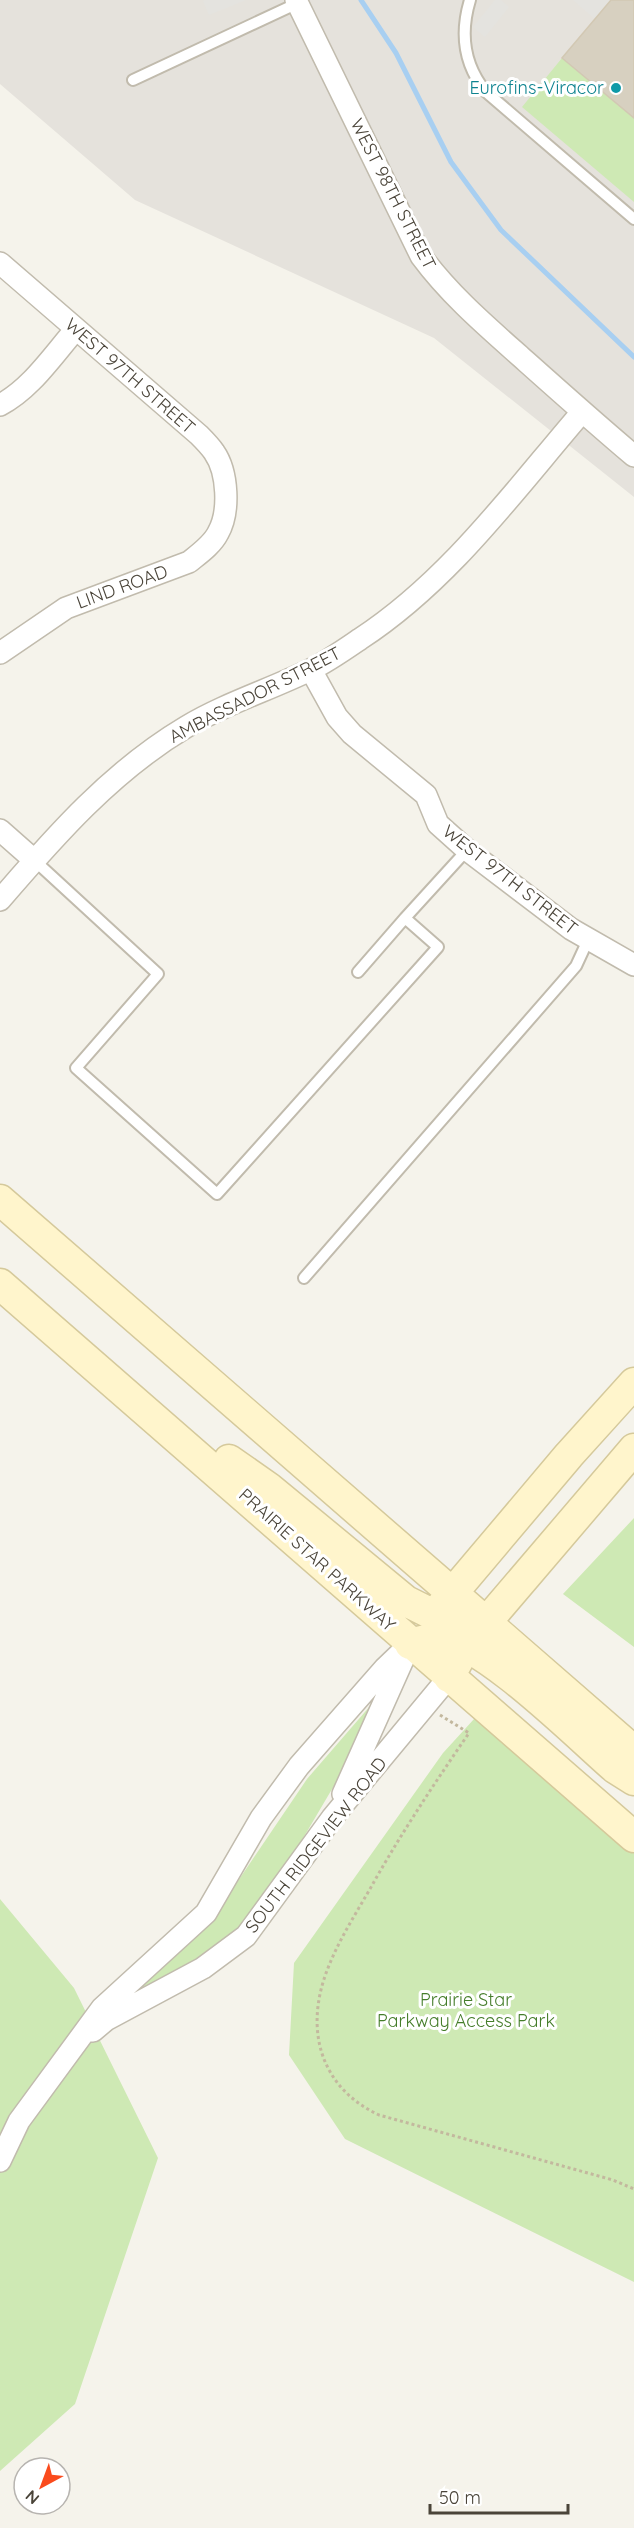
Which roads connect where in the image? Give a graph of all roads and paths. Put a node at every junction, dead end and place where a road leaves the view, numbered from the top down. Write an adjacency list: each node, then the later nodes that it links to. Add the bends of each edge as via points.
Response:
1 (470, 0): 4 (lane, via 465,45 478,82)
2 (297, 2): 3 (lane); 8 (street, WEST 98TH STREET, via 421,256 451,294)
3 (133, 80)
4 (634, 219)
5 (0, 263): 6 (street, WEST 97TH STREET)
6 (76, 329): 7 (street, via 35,377); 10 (street, WEST 97TH STREET, via 215,453 225,481)
7 (0, 405)
8 (582, 412): 9 (street, WEST 98TH STREET); 12 (street, AMBASSADOR STREET, via 454,560 362,639)
9 (634, 456)
10 (225, 508): 11 (street, LIND ROAD, via 219,532 189,562 66,608)
11 (0, 653)
12 (310, 670): 14 (street, WEST 97TH STREET, via 337,717 426,795 438,824); 15 (street, AMBASSADOR STREET, via 187,726 149,752 92,799)
13 (0, 830): 15 (street)
14 (467, 850): 17 (lane); 18 (street, WEST 97TH STREET)
15 (34, 860): 16 (street, AMBASSADOR STREET); 17 (lane, via 158,974 76,1068 217,1194 438,947)
16 (0, 900)
17 (405, 918): 20 (lane)
18 (588, 940): 19 (street, WEST 97TH STREET); 22 (lane, via 576,966)
19 (634, 965)
20 (358, 972)
21 (0, 1200): 27 (main road, via 406,1554)
22 (304, 1278)
23 (0, 1284): 25 (main road, PRAIRIE STAR PARKWAY)
24 (634, 1383): 27 (main road)
25 (180, 1439): 27 (main road, via 220,1455 269,1488 380,1582); 29 (main road, PRAIRIE STAR PARKWAY)
26 (634, 1449): 28 (main road, SOUTH RIDGEVIEW ROAD)
27 (434, 1605): 28 (main road); 29 (main road)
28 (487, 1623): 30 (main road, SOUTH RIDGEVIEW ROAD); 33 (main road)
29 (410, 1644): 30 (main road, via 438,1638); 31 (main road, PRAIRIE STAR PARKWAY); 35 (street); 37 (street, via 299,1766 261,1818 206,1913 102,2008)
30 (466, 1646): 31 (main road, SOUTH RIDGEVIEW ROAD); 34 (main road, via 489,1660)
31 (449, 1677): 35 (street, SOUTH RIDGEVIEW ROAD); 36 (main road, PRAIRIE STAR PARKWAY)
32 (442, 1716): 39 (path, via 469,1733 404,1830 337,1947 327,1970 317,2021 324,2061 343,2093 379,2115)
33 (634, 1751)
34 (634, 1780)
35 (332, 1818): 37 (street, SOUTH RIDGEVIEW ROAD, via 246,1936 203,1968 106,2020)
36 (634, 1837)
37 (73, 2046): 38 (street, via 19,2121)
38 (0, 2161)
39 (634, 2189)

